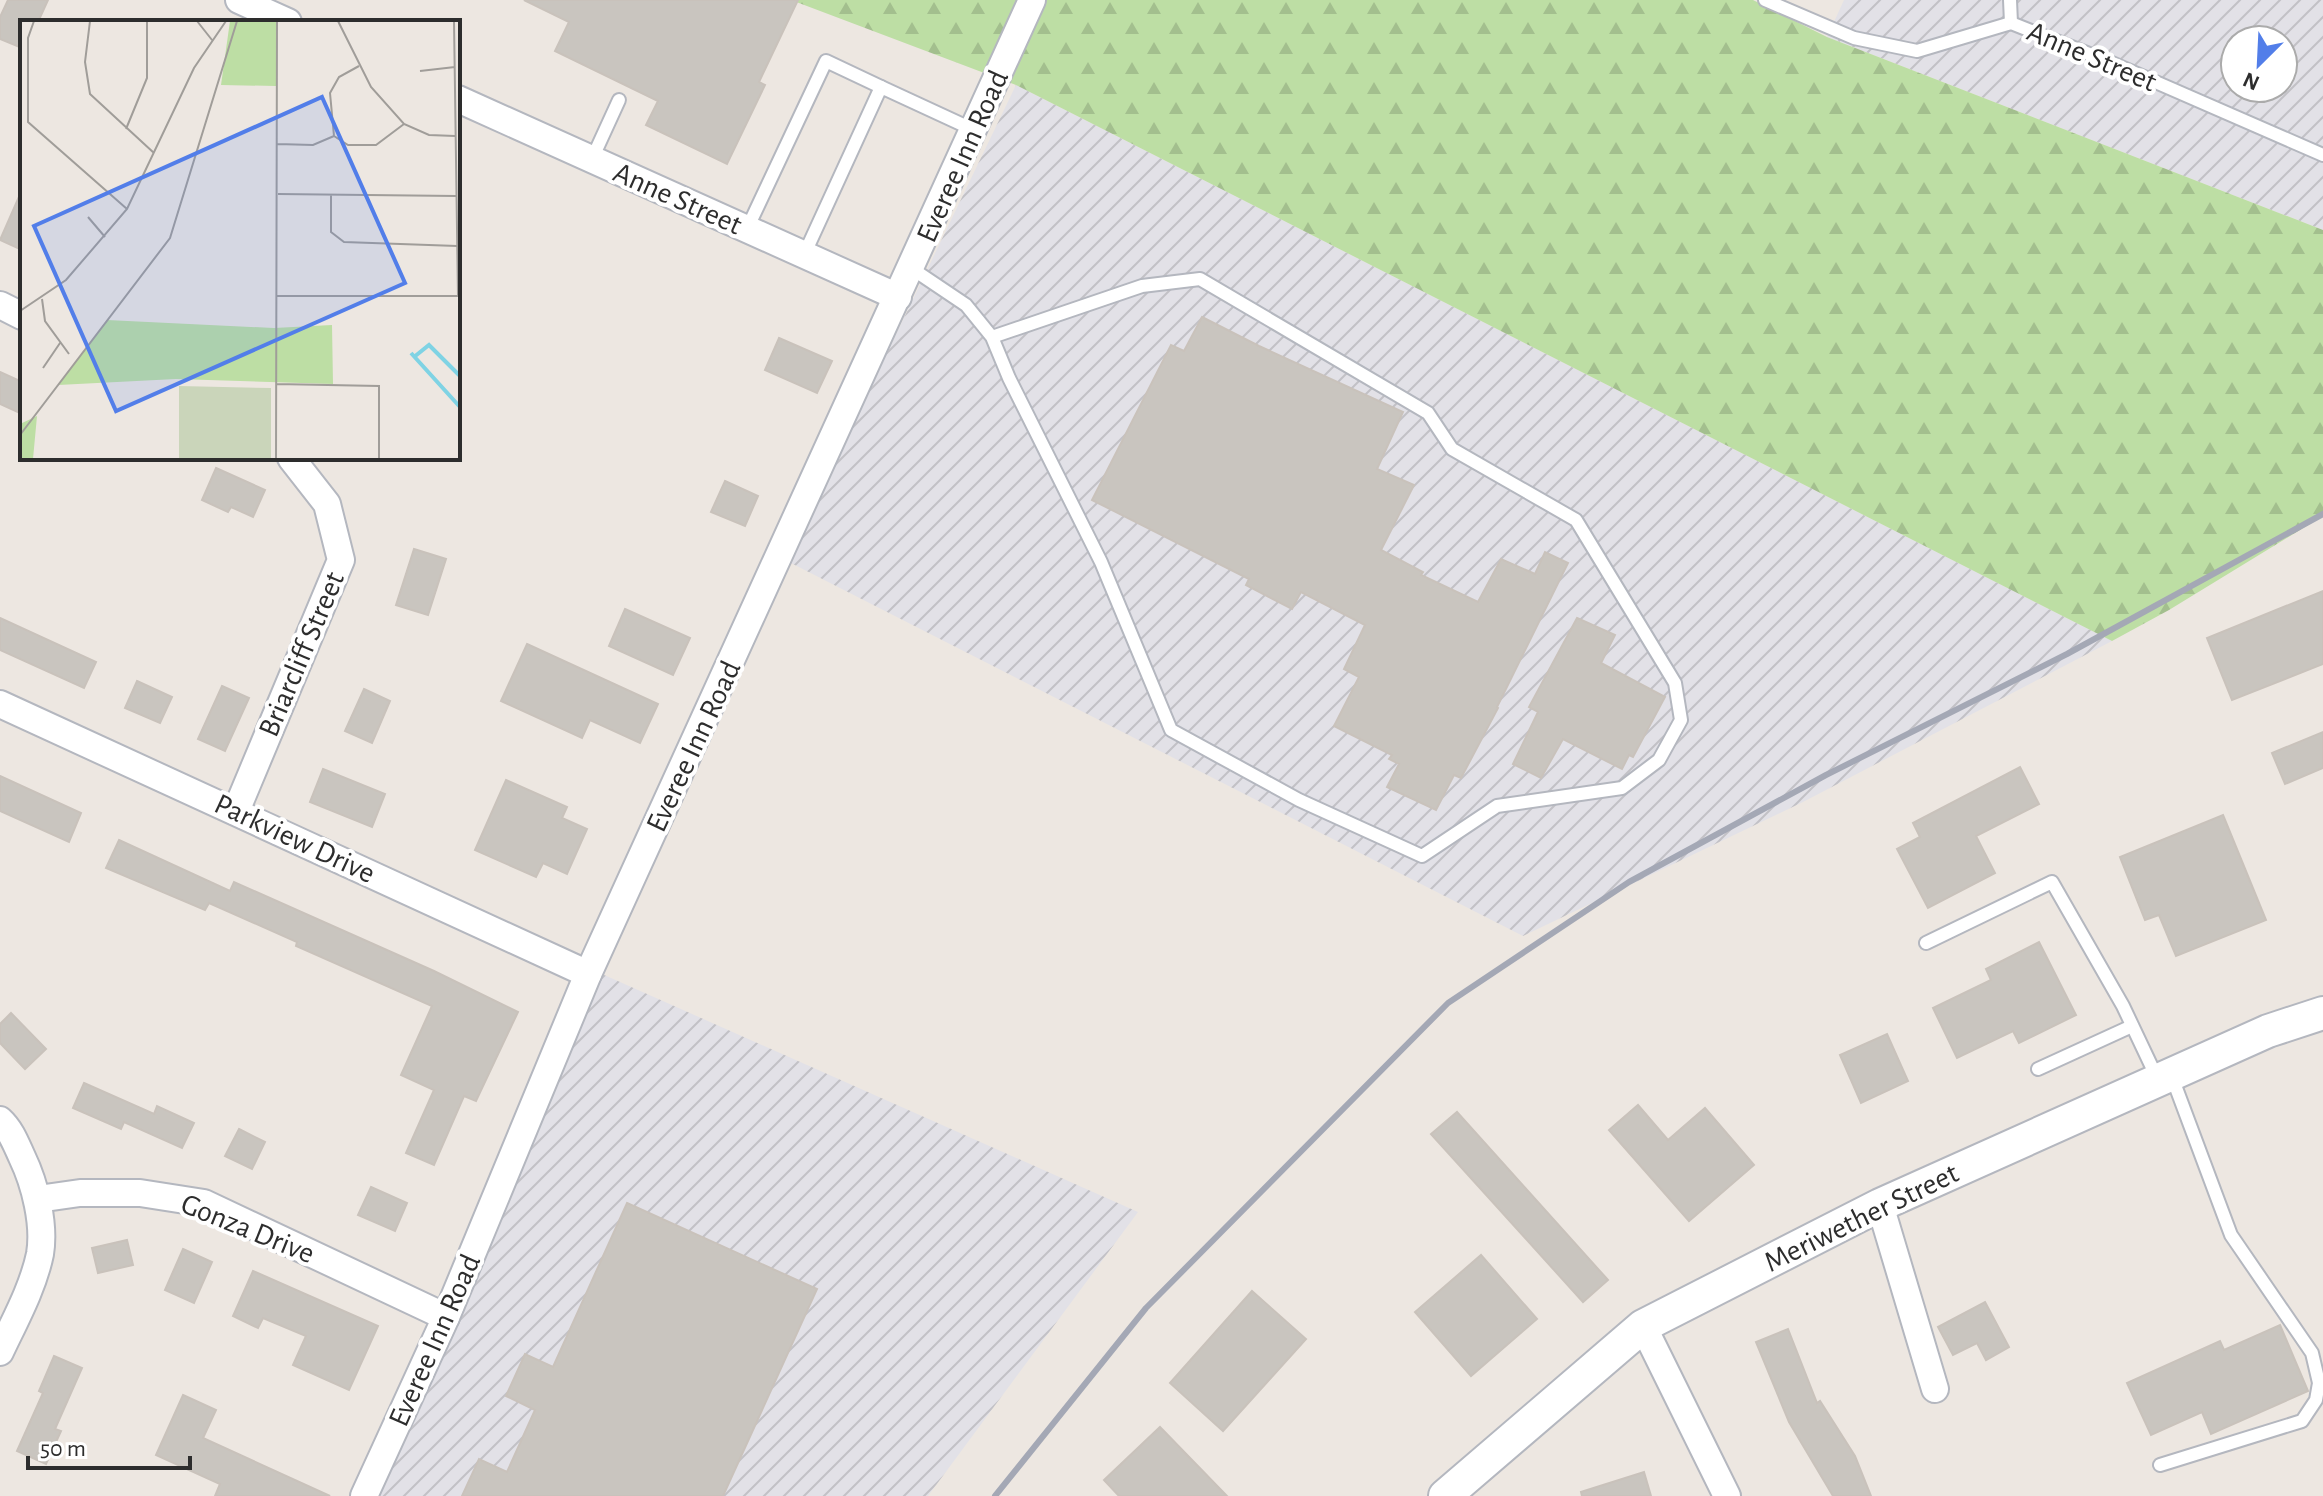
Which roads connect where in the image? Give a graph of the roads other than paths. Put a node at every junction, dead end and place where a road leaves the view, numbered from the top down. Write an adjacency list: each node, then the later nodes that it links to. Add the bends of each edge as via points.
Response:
1 (239, 0): 5 (street)
2 (1032, 0): 10 (street, Everee Inn Road)
3 (1765, 0): 6 (lane, Anne Street, via 1854,38 1917,51)
4 (2010, 0): 6 (lane)
5 (284, 20)
6 (2011, 23): 11 (lane, Anne Street)
7 (881, 87): 10 (lane); 13 (lane, via 826,61); 14 (lane)
8 (460, 100): 12 (street, Anne Street)
9 (619, 100): 12 (lane)
10 (974, 130): 15 (street, Everee Inn Road)
11 (2323, 155)
12 (592, 159): 13 (street, Anne Street)
13 (747, 229): 14 (street, Anne Street)
14 (804, 255): 16 (street, Anne Street)
15 (911, 268): 16 (street, Everee Inn Road); 19 (lane, via 966,305)
16 (898, 297): 24 (street, Everee Inn Road)
17 (0, 305): 18 (street)
18 (20, 315)
19 (992, 337): 19 (lane, via 1101,562 1171,730 1299,800 1422,856 1497,806 1622,788 1659,760 1681,720 1675,683 1576,520 1452,449 1428,413 1200,279 1142,286)
20 (293, 460): 22 (street, Briarcliff Street, via 327,504 341,560)
21 (0, 704): 22 (street, Parkview Drive)
22 (236, 811): 24 (street, Parkview Drive)
23 (1926, 943): 26 (lane, via 2052,882)
24 (588, 974): 32 (street, Everee Inn Road)
25 (2323, 1013): 28 (street, Meriwether Street)
26 (2132, 1026): 27 (lane); 28 (lane)
27 (2038, 1069)
28 (2164, 1077): 31 (street, Meriwether Street); 36 (lane, via 2231,1235 2312,1353 2319,1383 2316,1400 2302,1421)
29 (0, 1120): 30 (street, via 26,1164)
30 (38, 1199): 32 (street, Gonza Drive, via 140,1193 204,1203); 34 (street, via 40,1253)
31 (1880, 1205): 33 (street, Meriwether Street); 35 (street)
32 (446, 1317): 37 (street, Everee Inn Road)
33 (1643, 1326): 38 (street, Meriwether Street); 39 (street)
34 (0, 1352)
35 (1935, 1389)
36 (2160, 1465)
37 (364, 1496)
38 (1445, 1496)
39 (1727, 1496)

